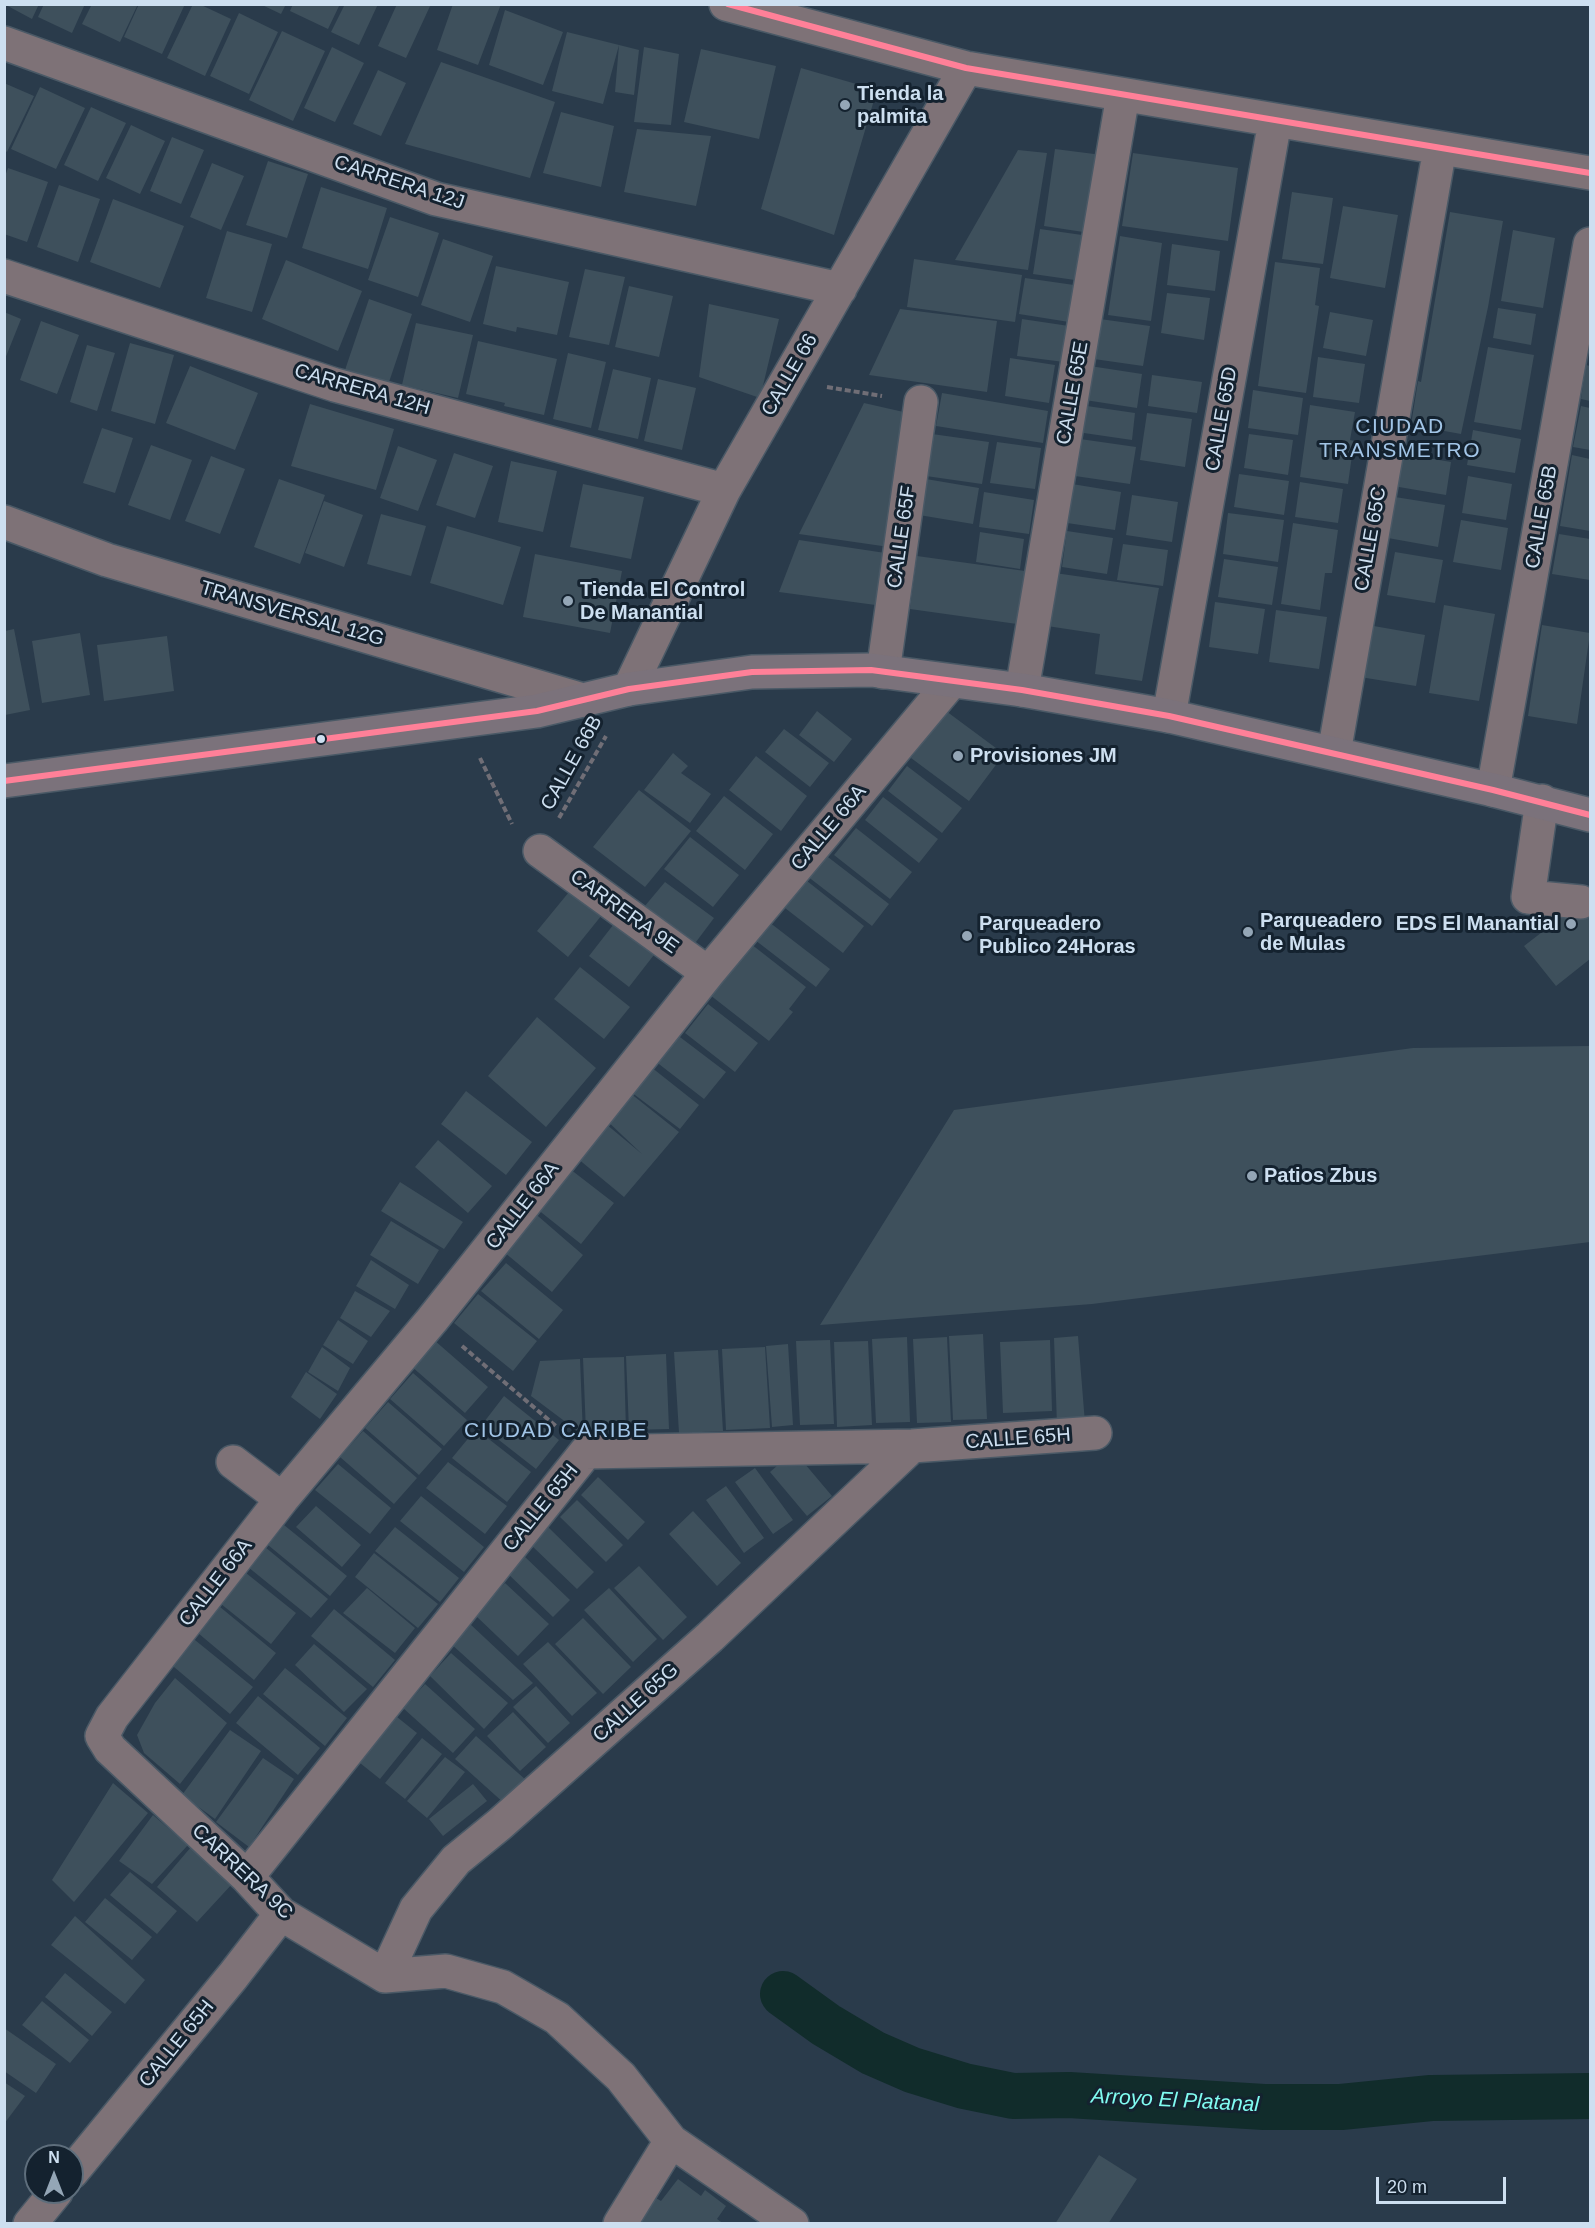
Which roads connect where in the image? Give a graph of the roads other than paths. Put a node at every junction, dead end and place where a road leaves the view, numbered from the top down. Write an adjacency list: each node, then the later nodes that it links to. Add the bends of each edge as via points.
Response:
1 (726, 4): 3 (street)
2 (4, 43): 10 (street, CARRERA 12J, via 436,199)
3 (966, 68): 4 (street); 10 (street, CALLE 66)
4 (1123, 95): 5 (street); 17 (street, CALLE 65E)
5 (1275, 121): 6 (street); 19 (street, CALLE 65D)
6 (1440, 148): 7 (street); 20 (street, CALLE 65C)
7 (1590, 173)
8 (1590, 244): 22 (street, CALLE 65B)
9 (4, 276): 12 (street, CARRERA 12H, via 335,384)
10 (840, 289): 12 (street, CALLE 66)
11 (921, 402): 14 (street, CALLE 65F)
12 (724, 490): 16 (street, CALLE 66)
13 (4, 522): 18 (street, TRANSVERSAL 12G, via 107,560)
14 (883, 672): 15 (main road); 16 (main road, via 752,672)
15 (951, 682): 17 (main road); 27 (street, CALLE 66A)
16 (629, 689): 18 (main road)
17 (1022, 690): 19 (main road)
18 (583, 700): 21 (main road, via 537,711)
19 (1169, 717): 20 (main road)
20 (1334, 753): 22 (main road)
21 (4, 781)
22 (1493, 790): 23 (main road)
23 (1542, 801): 24 (main road); 26 (street, via 1528,897)
24 (1590, 815)
25 (540, 851): 27 (street, CARRERA 9E)
26 (1581, 902)
27 (708, 973): 31 (street, CALLE 66A, via 432,1320)
28 (1095, 1433): 29 (street, CALLE 65H)
29 (912, 1446): 33 (street, CALLE 65H, via 586,1452); 35 (street, CALLE 65G, via 710,1637 456,1860 416,1909)
30 (233, 1462): 31 (street)
31 (282, 1499): 32 (street, CALLE 66A, via 112,1717)
32 (102, 1736): 33 (street, CARRERA 9C, via 110,1749)
33 (247, 1877): 34 (street, CARRERA 9C)
34 (281, 1914): 35 (street, CARRERA 9C); 37 (street, CALLE 65H)
35 (386, 1976): 36 (street, via 446,1971 503,1987 557,2018 621,2077)
36 (671, 2141): 40 (street); 41 (street)
37 (84, 2157)
38 (46, 2204): 39 (street)
39 (30, 2223)
40 (620, 2223)
41 (792, 2223)

